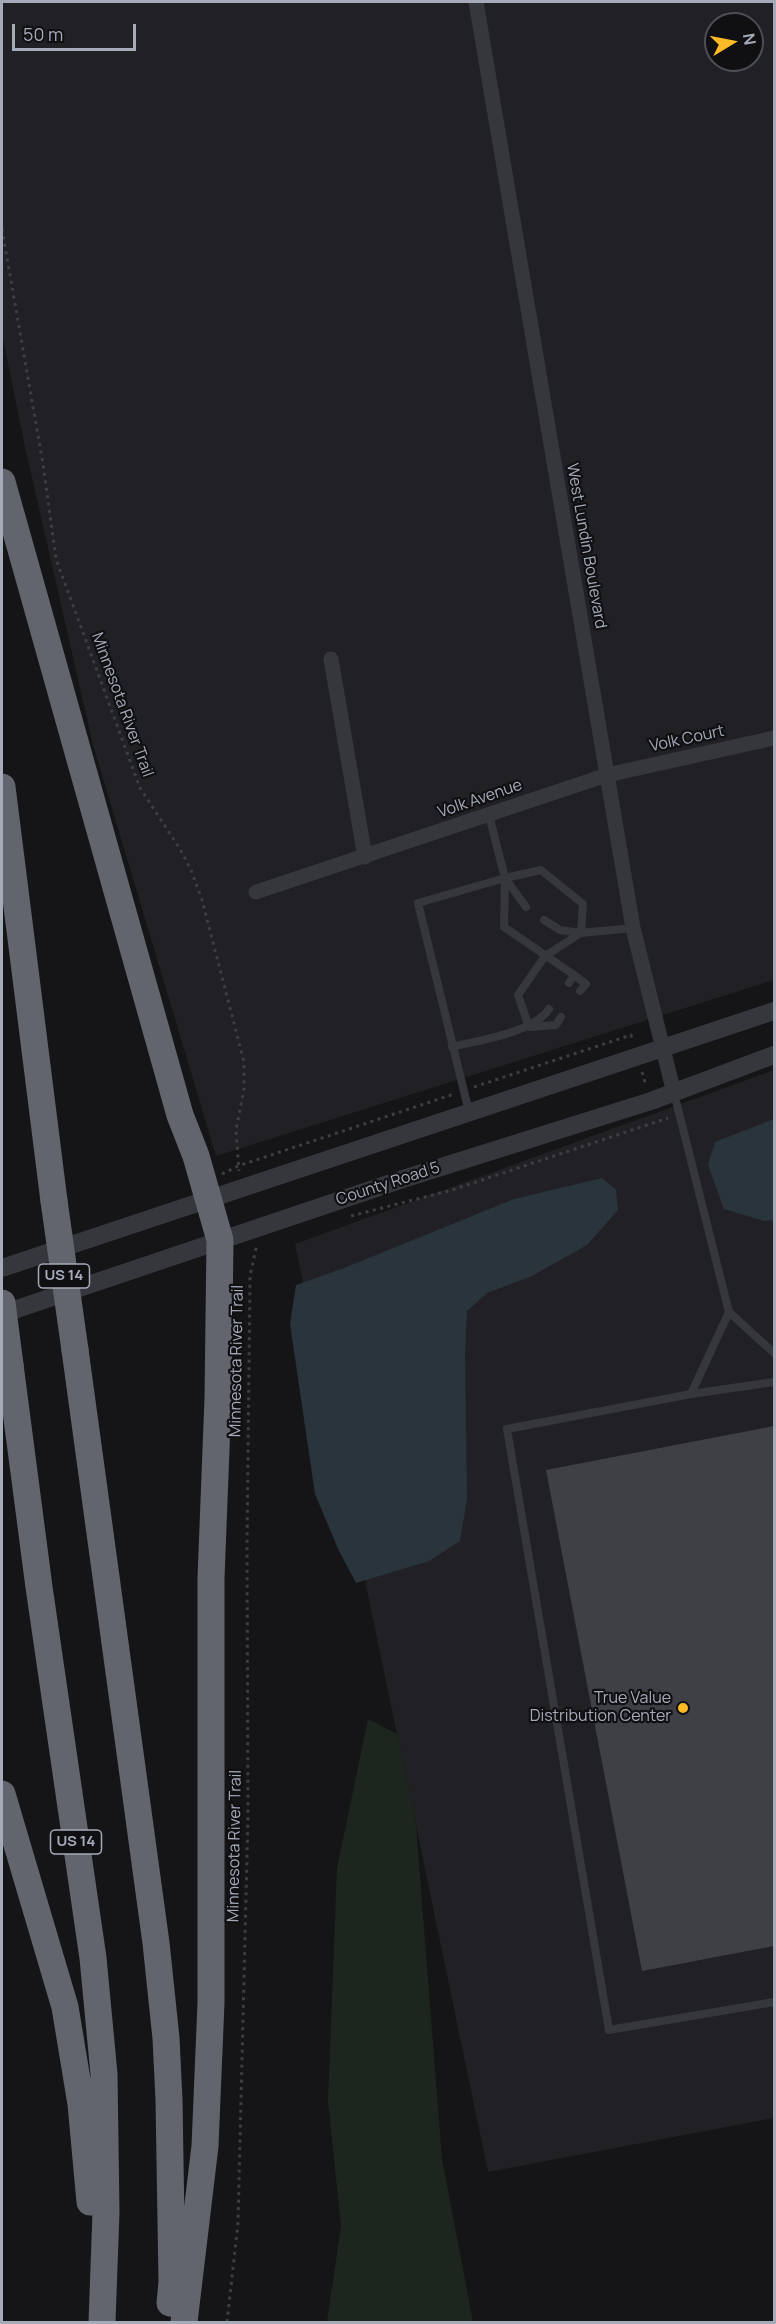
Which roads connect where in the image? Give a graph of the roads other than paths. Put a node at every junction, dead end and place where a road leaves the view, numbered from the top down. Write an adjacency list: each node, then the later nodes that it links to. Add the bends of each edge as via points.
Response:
1 (476, 2): 5 (street, West Lundin Boulevard)
2 (2, 482): 28 (highway, via 180,1115)
3 (331, 659): 8 (street)
4 (774, 738): 5 (street, Volk Court)
5 (607, 775): 7 (street, Volk Avenue); 13 (street, West Lundin Boulevard)
6 (2, 787): 41 (highway, US 14, bridge, via 166,2038 172,2282)
7 (489, 815): 8 (street, Volk Avenue); 9 (lane)
8 (365, 857): 10 (street, Volk Avenue)
9 (506, 878): 11 (lane); 14 (lane, via 541,870 582,904); 15 (lane, via 504,927); 23 (lane, via 418,903)
10 (256, 892)
11 (526, 907)
12 (544, 920): 14 (lane, via 560,930)
13 (633, 928): 14 (lane); 24 (street, West Lundin Boulevard)
14 (581, 933): 15 (lane)
15 (545, 956): 16 (lane); 22 (lane, via 518,995)
16 (574, 975): 17 (lane); 18 (lane, via 585,984)
17 (569, 983)
18 (580, 991)
19 (549, 1009): 22 (lane)
20 (774, 1011): 24 (street)
21 (561, 1017): 22 (lane, via 556,1025)
22 (529, 1027): 23 (lane)
23 (452, 1047): 27 (lane)
24 (662, 1049): 26 (street, West Lundin Boulevard); 27 (street)
25 (774, 1055): 26 (street, County Road 5)
26 (674, 1093): 29 (street, County Road 5, via 403,1179); 32 (lane)
27 (469, 1112): 28 (street)
28 (208, 1199): 29 (highway); 30 (street)
29 (220, 1249): 33 (street, County Road 5); 42 (highway, via 211,1589 211,2003 205,2146)
30 (2, 1268)
31 (2, 1303): 40 (highway, US 14, bridge, via 93,1958 104,2074 106,2212)
32 (729, 1312): 34 (lane); 36 (lane)
33 (2, 1314)
34 (774, 1353)
35 (774, 1382): 36 (lane)
36 (691, 1394): 38 (lane, via 507,1429 609,2030)
37 (2, 1794): 39 (highway, via 65,2007 81,2104)
38 (774, 2002)
39 (96, 2322)
40 (102, 2322)
41 (168, 2322)
42 (184, 2322)

